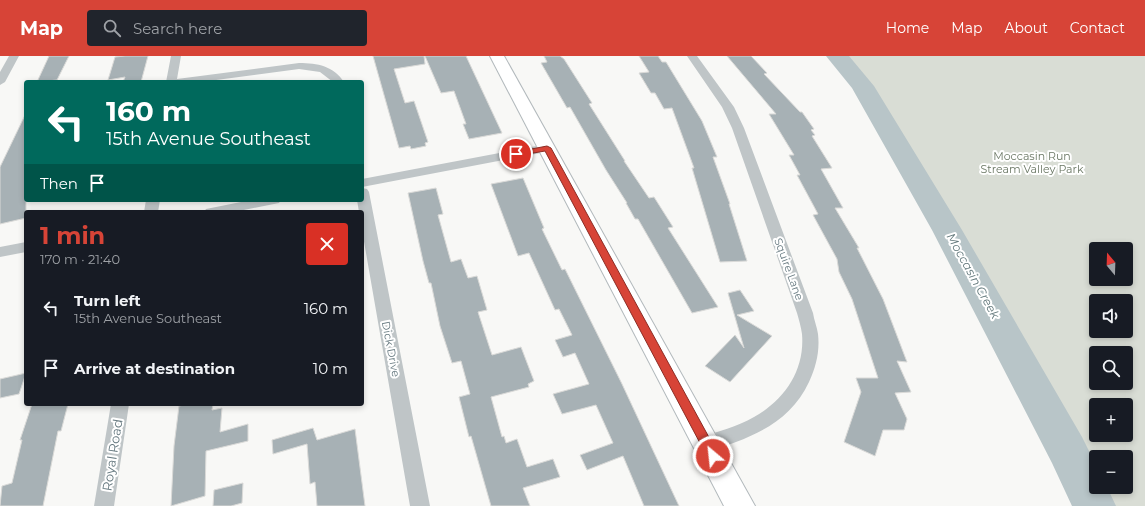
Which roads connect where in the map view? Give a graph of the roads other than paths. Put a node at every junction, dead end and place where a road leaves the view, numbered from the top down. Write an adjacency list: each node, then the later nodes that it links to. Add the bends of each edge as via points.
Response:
1 (14, 56): 8 (street)
2 (176, 56): 5 (street)
3 (498, 56): 9 (street)
4 (692, 56): 17 (street, Squire Lane, via 728,107 738,128 805,313 810,334 810,355 806,373 796,392 780,409 761,423)
5 (171, 80)
6 (191, 80): 7 (street, via 298,66 323,68 333,73)
7 (338, 80)
8 (0, 82)
9 (547, 148): 10 (street); 17 (street)
10 (364, 183)
11 (264, 202): 13 (street)
12 (364, 202): 19 (street, Dick Drive)
13 (222, 210)
14 (24, 247): 15 (street)
15 (0, 252)
16 (120, 406): 18 (street, Royal Road)
17 (706, 444): 20 (street)
18 (104, 506)
19 (420, 506)
20 (740, 506)

